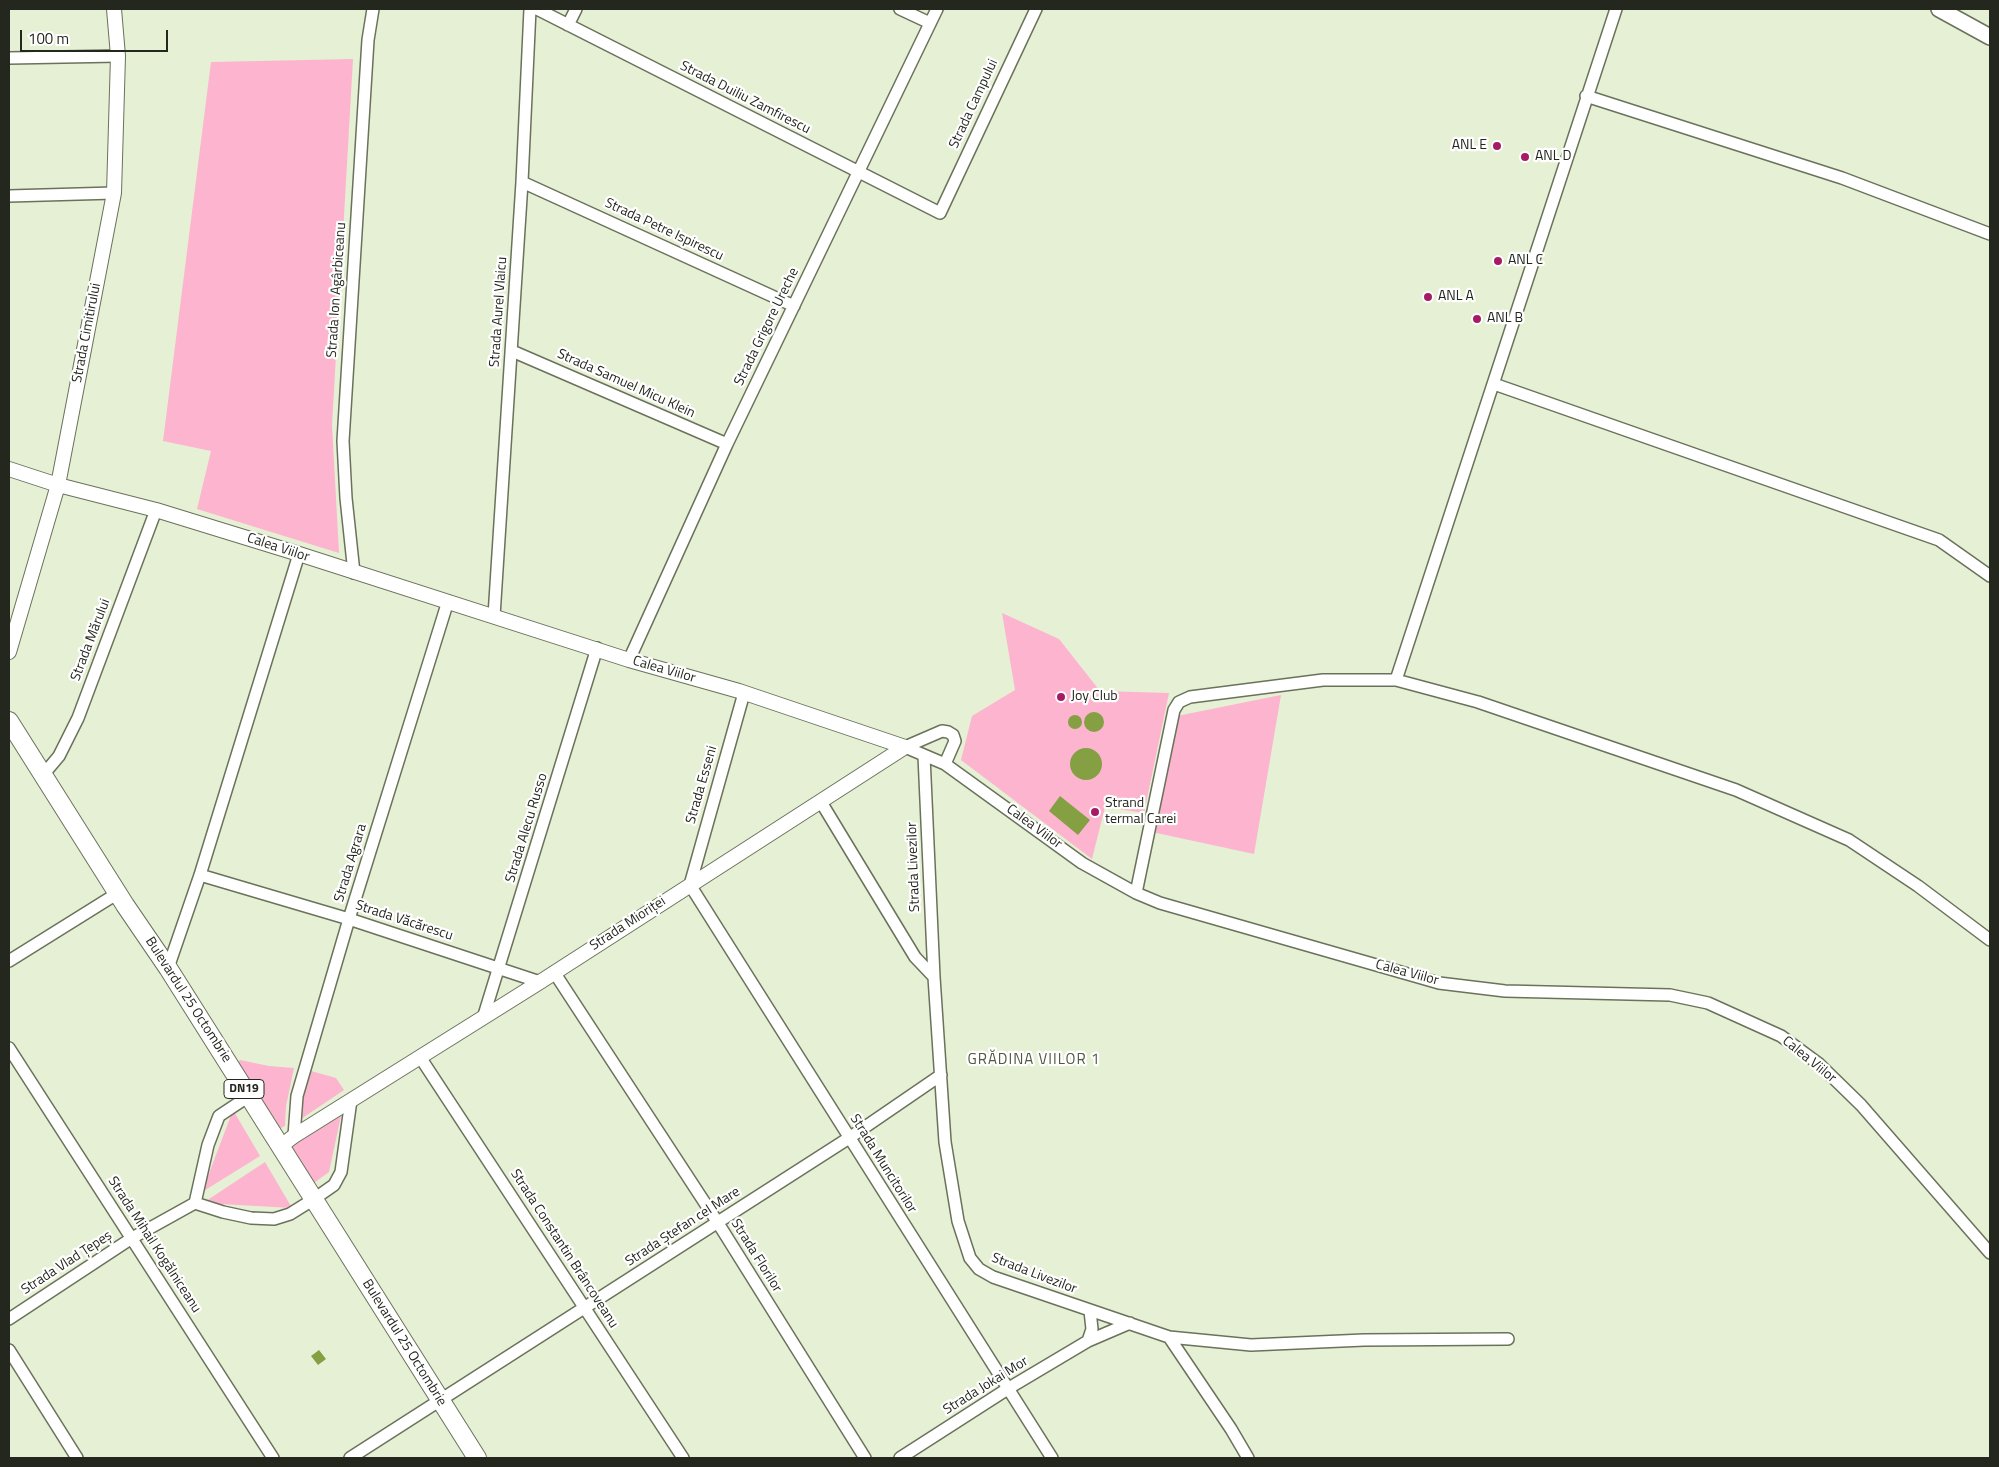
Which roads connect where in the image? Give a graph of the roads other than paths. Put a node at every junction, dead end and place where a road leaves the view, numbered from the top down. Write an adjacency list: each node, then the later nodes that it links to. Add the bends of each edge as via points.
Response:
1 (114, 9): 14 (street, Strada Cimitirului)
2 (373, 9): 31 (street, Strada Ion Agârbiceanu, via 368,40 343,441)
3 (530, 9): 18 (street, Strada Aurel Vlaicu)
4 (537, 9): 12 (street, Strada Duiliu Zamfirescu)
5 (576, 9): 12 (street)
6 (900, 9): 11 (street)
7 (937, 9): 11 (street, Strada Grigore Ureche)
8 (1036, 9): 21 (street, Strada Campului)
9 (1616, 9): 16 (street)
10 (1939, 9): 13 (main road)
11 (930, 23): 17 (street, Strada Grigore Ureche)
12 (568, 25): 17 (street, Strada Duiliu Zamfirescu)
13 (1990, 37)
14 (118, 56): 15 (street); 19 (street, Strada Cimitirului)
15 (9, 58)
16 (1586, 96): 22 (street, via 1842,178); 25 (street)
17 (858, 172): 21 (street, Strada Duiliu Zamfirescu); 23 (street, Strada Grigore Ureche)
18 (522, 182): 23 (street, Strada Petre Ispirescu); 24 (street, Strada Aurel Vlaicu)
19 (114, 194): 20 (street); 28 (street, Strada Cimitirului)
20 (9, 196)
21 (940, 213)
22 (1990, 234)
23 (794, 306): 26 (street, Strada Grigore Ureche)
24 (512, 350): 26 (street, Strada Samuel Micu Klein); 34 (street, Strada Aurel Vlaicu)
25 (1494, 384): 32 (street, via 1939,540); 38 (street)
26 (727, 444): 37 (street, Strada Grigore Ureche)
27 (9, 469): 28 (street, Calea Viilor)
28 (58, 485): 29 (street, Calea Viilor); 36 (street, Strada Cimitirului)
29 (156, 510): 30 (street, Calea Viilor); 44 (street, Strada Mărului, via 78,718 58,756)
30 (299, 554): 31 (street, Calea Viilor); 46 (street)
31 (354, 573): 33 (street, Calea Viilor)
32 (1990, 576)
33 (448, 601): 34 (street, Calea Viilor); 50 (street, Strada Agrara)
34 (494, 616): 35 (street, Calea Viilor)
35 (597, 648): 37 (street, Calea Viilor); 54 (street, Strada Alecu Russo)
36 (9, 651)
37 (629, 660): 39 (street, Calea Viilor)
38 (1396, 680): 49 (street, via 1323,680 1190,697 1179,702 1174,710); 51 (street, via 1478,702 1736,790 1849,840)
39 (744, 693): 41 (street, Calea Viilor); 47 (street, Strada Esseni)
40 (9, 721): 44 (main road, Bulevardul 25 Octombrie / DN19)
41 (905, 747): 42 (street, Calea Viilor); 43 (street, via 942,731 948,732 955,741); 45 (street, Strada Mioriței)
42 (924, 756): 43 (street, Calea Viilor); 56 (street, Strada Livezilor)
43 (945, 764): 49 (street, Calea Viilor, via 1082,862)
44 (43, 775): 48 (main road, Bulevardul 25 Octombrie / DN19)
45 (821, 802): 47 (street, Strada Mioriței); 56 (street, Strada Livezilor, via 915,957)
46 (200, 875): 50 (street, Strada Văcărescu); 53 (street)
47 (690, 885): 55 (street, Strada Mioriței); 64 (street, Strada Muncitorilor)
48 (118, 893): 52 (street); 53 (main road, Bulevardul 25 Octombrie / DN19)
49 (1136, 893): 70 (street, Calea Viilor, via 1160,904 1439,982 1505,992 1670,995 1708,1003 1781,1036 1819,1064 1861,1105)
50 (349, 920): 54 (street, Strada Văcărescu); 65 (street, Strada Agrara, via 297,1096)
51 (1990, 940)
52 (9, 961)
53 (168, 968): 62 (main road, Bulevardul 25 Octombrie / DN19)
54 (500, 968): 57 (street, Strada Văcărescu); 58 (street, Strada Alecu Russo)
55 (554, 972): 57 (street, Strada Mioriței); 68 (street, Strada Florilor)
56 (934, 977): 61 (street, Strada Livezilor)
57 (540, 982): 58 (street, Strada Mioriței)
58 (484, 1015): 60 (street, Strada Mioriței)
59 (9, 1048): 69 (street, Strada Mihail Kogălniceanu)
60 (420, 1056): 63 (street, Strada Mioriței); 71 (street, Strada Constantin Brâncoveanu)
61 (941, 1075): 64 (street, Strada Ștefan cel Mare); 72 (street, Strada Livezilor, via 945,1142 958,1221 970,1258 979,1269 993,1277)
62 (249, 1096): 65 (main road, Bulevardul 25 Octombrie / DN19); 67 (street, via 219,1116 208,1146)
63 (351, 1100): 65 (street, Strada Mioriței); 66 (street, via 341,1172 334,1185)
64 (849, 1138): 68 (street, Strada Ștefan cel Mare); 79 (street, Strada Muncitorilor)
65 (287, 1141): 66 (main road, Bulevardul 25 Octombrie / DN19)
66 (314, 1199): 67 (street, via 290,1214 274,1219 251,1218); 80 (main road, Bulevardul 25 Octombrie / DN19)
67 (195, 1203): 69 (street, Strada Vlad Țepeș)
68 (718, 1223): 71 (street, Strada Ștefan cel Mare); 86 (street, Strada Florilor)
69 (132, 1238): 73 (street, Strada Vlad Țepeș); 82 (street, Strada Mihail Kogălniceanu)
70 (1990, 1253)
71 (584, 1308): 80 (street, Strada Ștefan cel Mare); 85 (street, Strada Constantin Brâncoveanu)
72 (1090, 1311): 74 (street, Strada Livezilor); 77 (street, via 1092,1329)
73 (9, 1319)
74 (1130, 1324): 75 (street, Strada Livezilor); 77 (street, Strada Jokai Mor)
75 (1169, 1338): 76 (street, Strada Livezilor, via 1251,1345); 89 (street)
76 (1508, 1339)
77 (1088, 1341): 79 (street, Strada Jokai Mor)
78 (9, 1350): 81 (street)
79 (1009, 1388): 87 (street, Strada Jokai Mor); 88 (street, Strada Muncitorilor)
80 (440, 1400): 83 (street, Strada Ștefan cel Mare); 84 (main road, Bulevardul 25 Octombrie / DN19)
81 (77, 1458)
82 (273, 1458)
83 (350, 1458)
84 (477, 1458)
85 (683, 1458)
86 (865, 1458)
87 (900, 1458)
88 (1052, 1458)
89 (1248, 1458)

